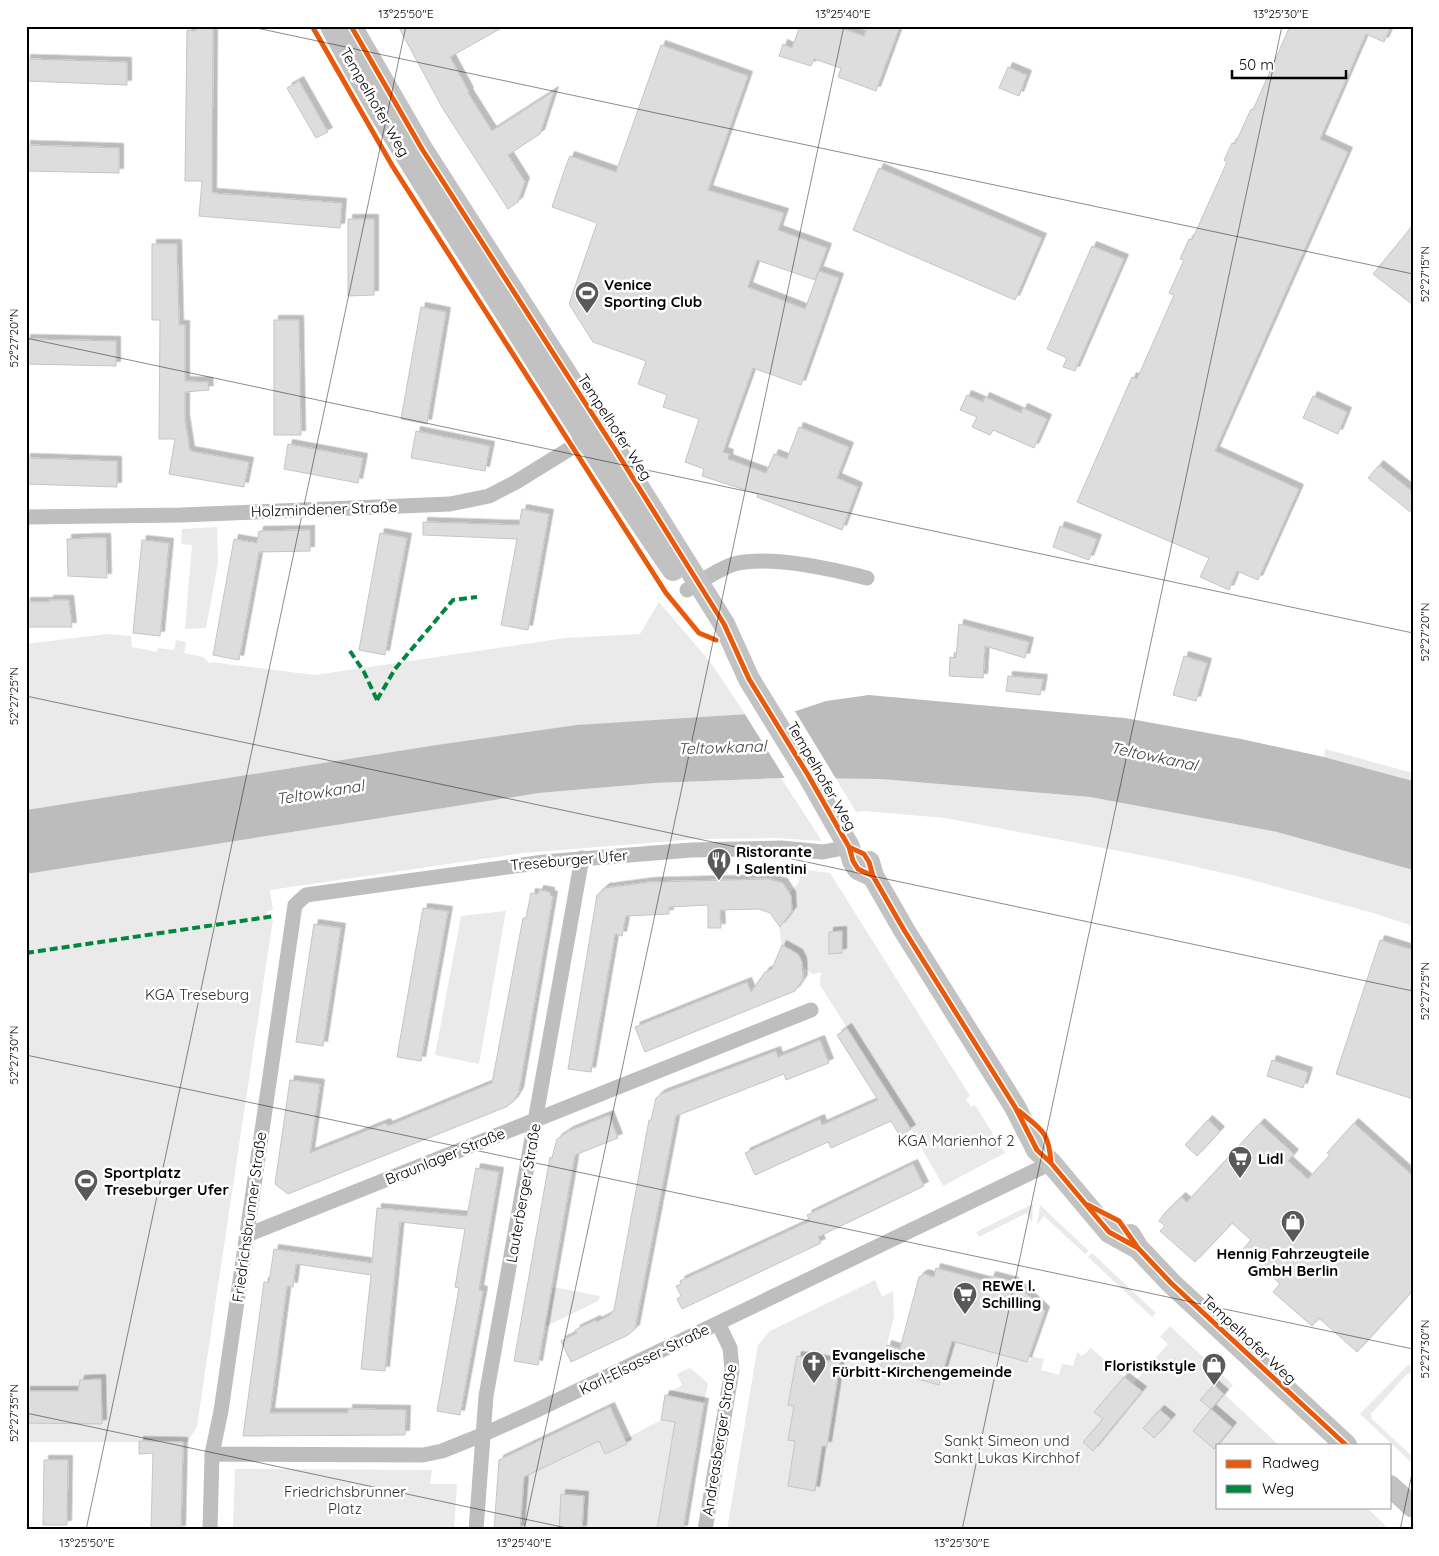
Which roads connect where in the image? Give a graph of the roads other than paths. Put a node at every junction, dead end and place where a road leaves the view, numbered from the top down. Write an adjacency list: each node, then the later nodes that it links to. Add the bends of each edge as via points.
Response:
1 (331, 26): 3 (street, Tempelhofer Weg, via 408,158)
2 (351, 26): 3 (street, Tempelhofer Weg)
3 (594, 434): 4 (street, Holzmindener Straße, via 489,496 450,504); 6 (street, Tempelhofer Weg)
4 (26, 517)
5 (867, 578): 6 (street, via 804,565 747,562 723,568)
6 (693, 587): 7 (street, Tempelhofer Weg, via 733,640 749,679)
7 (849, 847): 8 (street, Treseburger Ufer, via 829,852 781,848 720,849); 12 (street, Tempelhofer Weg, via 864,854 873,876 1015,1108 1050,1142)
8 (582, 858): 9 (street, Treseburger Ufer, via 306,895); 11 (street, Lauterberger Straße)
9 (295, 905): 13 (street, Friedrichsbrunner Straße)
10 (811, 1010): 11 (street, Braunlager Straße)
11 (536, 1120): 13 (street, Braunlager Straße); 15 (street, Lauterberger Straße, via 486,1396)
12 (1051, 1163): 14 (street, Karl-Elsasser-Straße); 16 (street, Tempelhofer Weg, via 1088,1206 1114,1216 1170,1283)
13 (247, 1235): 17 (street, Friedrichsbrunner Straße)
14 (718, 1323): 15 (street, Karl-Elsasser-Straße); 22 (street, Andreasberger Straße, via 730,1348 732,1370)
15 (482, 1435): 17 (street, Karl-Elsasser-Straße, via 423,1455); 21 (street, Lauterberger Straße)
16 (1345, 1444)
17 (212, 1454): 20 (street, Friedrichsbrunner Straße)
18 (1392, 1488): 19 (street)
19 (1413, 1507)
20 (210, 1530)
21 (476, 1530)
22 (705, 1530)

